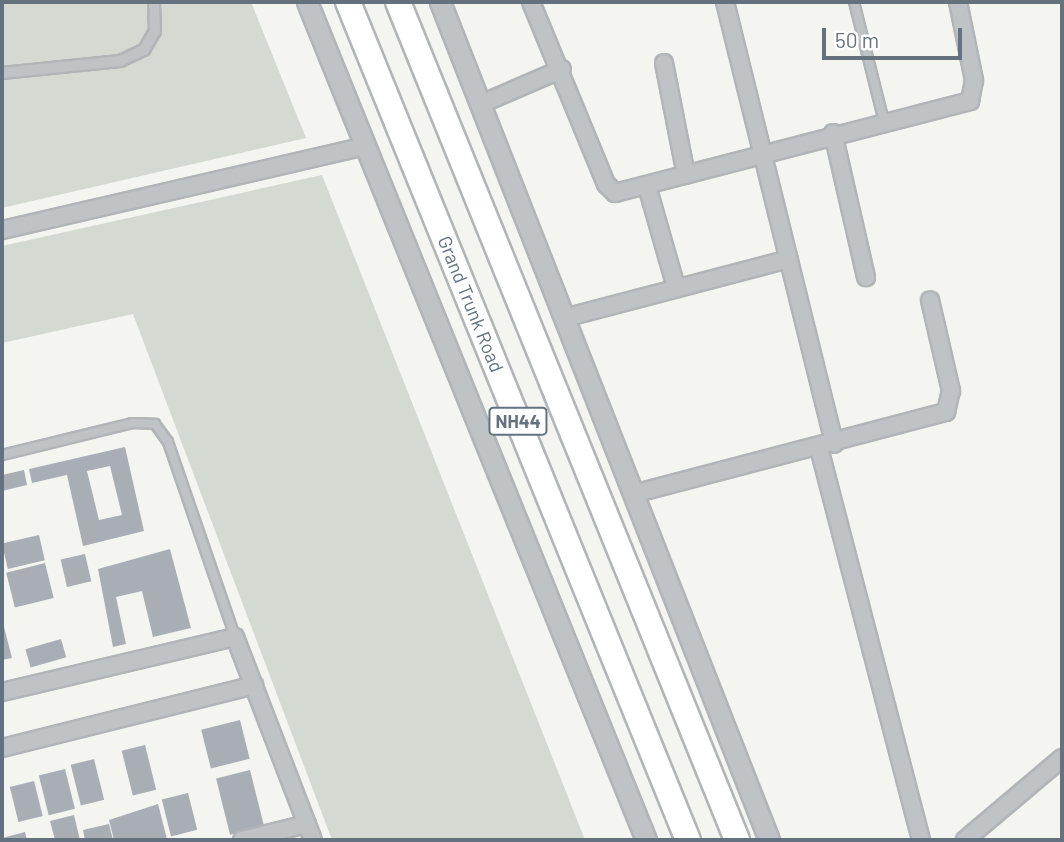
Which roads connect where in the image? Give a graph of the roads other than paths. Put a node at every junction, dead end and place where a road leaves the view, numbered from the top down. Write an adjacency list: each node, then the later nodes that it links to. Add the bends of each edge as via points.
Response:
1 (154, 2): 12 (street, via 155,31 144,50 120,61)
2 (307, 2): 16 (street)
3 (348, 2): 38 (highway, Grand Trunk Road / NH44)
4 (398, 2): 39 (highway, NH44)
5 (440, 2): 13 (street)
6 (531, 2): 11 (street)
7 (725, 2): 17 (street)
8 (854, 2): 14 (lane)
9 (958, 2): 14 (street, via 974,80 970,101)
10 (664, 63): 18 (street)
11 (562, 69): 13 (street); 19 (street, via 610,190)
12 (2, 72)
13 (481, 104): 25 (street)
14 (884, 121): 15 (street)
15 (832, 133): 17 (street); 22 (street)
16 (365, 146): 20 (street); 37 (street)
17 (763, 154): 18 (street); 21 (street)
18 (686, 175): 19 (street)
19 (647, 186): 23 (street)
20 (2, 230)
21 (789, 259): 23 (street); 26 (street)
22 (866, 277)
23 (676, 288): 25 (street)
24 (930, 300): 26 (street, via 951,391 946,412)
25 (568, 317): 28 (street)
26 (827, 446): 28 (street); 41 (street)
27 (2, 455): 29 (lane, via 132,423 155,424 168,442)
28 (634, 494): 40 (street)
29 (235, 637): 30 (street); 31 (street)
30 (254, 685): 32 (street); 34 (street)
31 (2, 692)
32 (2, 748)
33 (1062, 758): 42 (street)
34 (307, 824): 35 (street); 36 (street)
35 (242, 840)
36 (313, 840)
37 (646, 840)
38 (688, 840)
39 (737, 840)
40 (769, 840)
41 (921, 840)
42 (965, 840)

